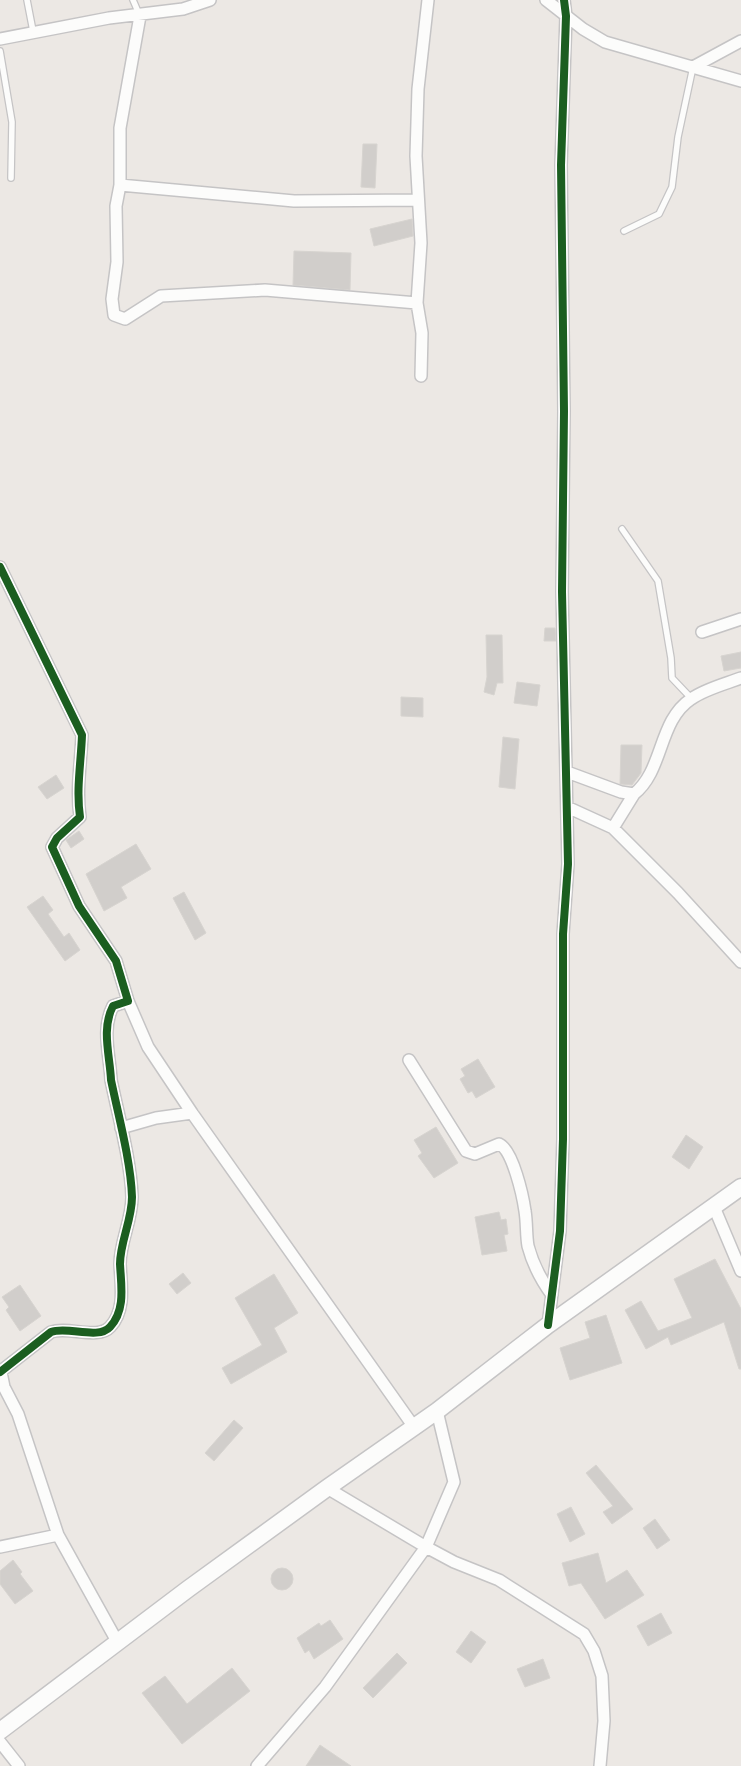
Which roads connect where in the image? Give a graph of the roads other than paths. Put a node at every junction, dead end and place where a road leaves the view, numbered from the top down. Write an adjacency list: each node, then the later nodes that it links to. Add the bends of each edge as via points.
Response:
1 (27, 0): 9 (lane)
2 (133, 0): 7 (lane)
3 (210, 0): 7 (street, via 183,9)
4 (428, 0): 17 (street, via 418,89)
5 (546, 0): 8 (street)
6 (564, 0): 8 (street)
7 (140, 16): 9 (street); 16 (street, via 120,128)
8 (566, 16): 13 (street, via 605,42); 27 (street, via 562,165 562,592)
9 (33, 31): 10 (street)
10 (0, 39)
11 (741, 41): 13 (street)
12 (0, 52): 15 (lane, via 12,122)
13 (692, 67): 14 (street); 18 (lane, via 672,187 659,214)
14 (741, 81)
15 (11, 178)
16 (120, 185): 17 (street, via 294,201); 19 (street, via 116,206 117,262 112,299 114,315 124,319 161,296 265,290)
17 (418, 200): 19 (street, via 421,243)
18 (624, 231)
19 (417, 303): 20 (street, via 422,334)
20 (421, 376)
21 (622, 529): 26 (lane, via 658,581 672,678)
22 (0, 567): 32 (street, via 82,735 77,795 80,816 52,847 79,906 116,961)
23 (741, 619): 24 (street)
24 (702, 632)
25 (741, 678): 26 (street)
26 (691, 698): 28 (street, via 670,722 651,769)
27 (567, 772): 28 (street); 29 (street)
28 (634, 794): 30 (street)
29 (567, 807): 30 (street); 39 (street, via 560,1230)
30 (613, 828): 31 (street, via 678,892)
31 (741, 962)
32 (128, 1001): 34 (street, via 148,1048); 35 (street, via 113,1006 107,1024 111,1080)
33 (409, 1060): 39 (street, via 466,1152 475,1154 499,1144 506,1150 519,1183 534,1266)
34 (192, 1113): 35 (street, via 156,1118); 44 (street)
35 (121, 1128): 41 (street, via 132,1196 120,1263 119,1310 103,1332 60,1329 51,1332)
36 (741, 1187): 37 (street)
37 (714, 1207): 38 (street); 40 (street)
38 (741, 1272)
39 (552, 1295): 40 (street)
40 (548, 1325): 43 (street)
41 (0, 1372): 42 (street)
42 (2, 1386): 46 (street, via 18,1414)
43 (437, 1411): 44 (street); 48 (street, via 454,1482)
44 (414, 1427): 45 (street)
45 (327, 1488): 48 (street); 49 (street)
46 (58, 1535): 47 (street); 49 (street)
47 (0, 1547)
48 (426, 1547): 53 (street, via 325,1687); 54 (street, via 499,1580 584,1634 602,1676 604,1721)
49 (118, 1643): 50 (street)
50 (0, 1731)
51 (0, 1742): 52 (street)
52 (19, 1766)
53 (258, 1766)
54 (600, 1766)

